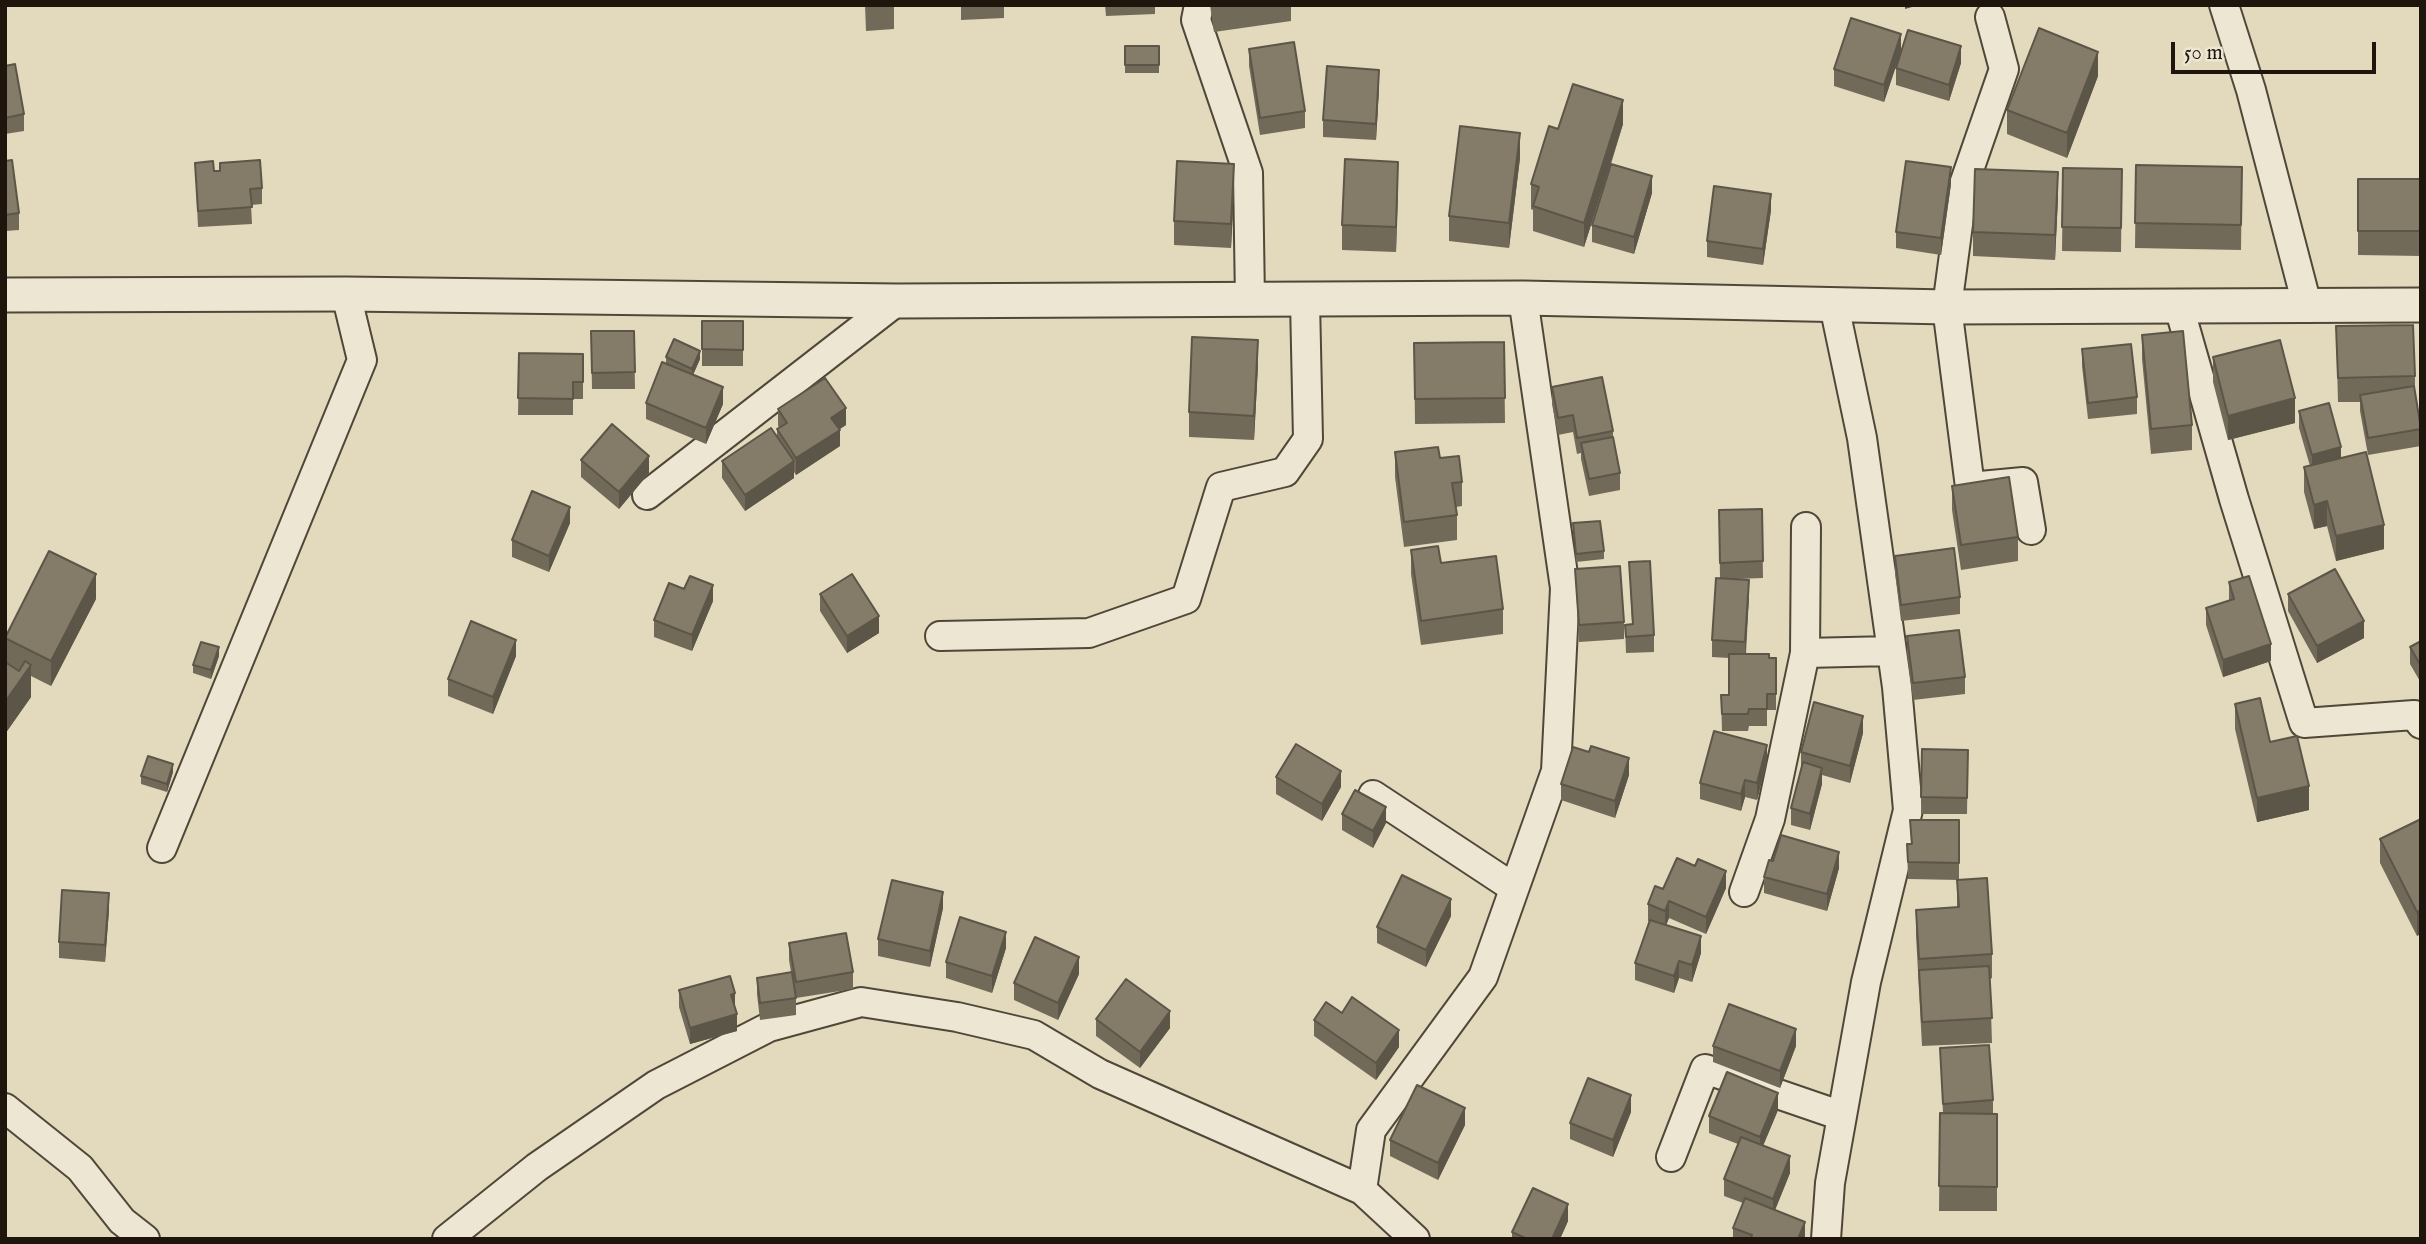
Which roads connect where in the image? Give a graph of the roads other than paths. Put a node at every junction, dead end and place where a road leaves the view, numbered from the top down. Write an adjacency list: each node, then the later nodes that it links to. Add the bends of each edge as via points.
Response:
1 (1199, 5): 8 (street, via 1196,20 1248,173)
2 (2224, 5): 10 (street)
3 (1990, 17): 12 (street, via 2004,69 1964,187)
4 (346, 294): 5 (street); 7 (street); 23 (street, via 362,360)
5 (5, 295)
6 (1523, 298): 9 (street); 11 (street); 24 (street, via 1565,588 1556,771)
7 (897, 301): 8 (street); 15 (street)
8 (1250, 301): 9 (street)
9 (1305, 301): 18 (street, via 1308,439 1285,472 1221,487 1186,599 1089,633)
10 (2307, 304): 13 (street); 14 (street)
11 (1834, 305): 12 (street); 19 (street, via 1862,438)
12 (1947, 307): 13 (street); 17 (street, via 1970,487 2022,482)
13 (2179, 307): 21 (street, via 2304,723 2414,715)
14 (2418, 311)
15 (647, 495)
16 (1807, 527): 20 (street)
17 (2031, 530)
18 (940, 636)
19 (1891, 651): 20 (street); 27 (street, via 1908,810 1866,982)
20 (1805, 653): 25 (street, via 1770,819)
21 (2421, 724)
22 (1374, 794): 24 (street)
23 (162, 848)
24 (1514, 888): 29 (street, via 1483,977 1371,1130)
25 (1744, 892)
26 (5, 1108): 30 (street, via 80,1168 122,1221)
27 (1842, 1116): 28 (street, via 1705,1069); 33 (street)
28 (1671, 1157)
29 (1362, 1190): 31 (street, via 1100,1074 1034,1035 861,1002 769,1027 656,1085 537,1167); 32 (street)
30 (145, 1239)
31 (447, 1239)
32 (1415, 1239)
33 (1826, 1239)

